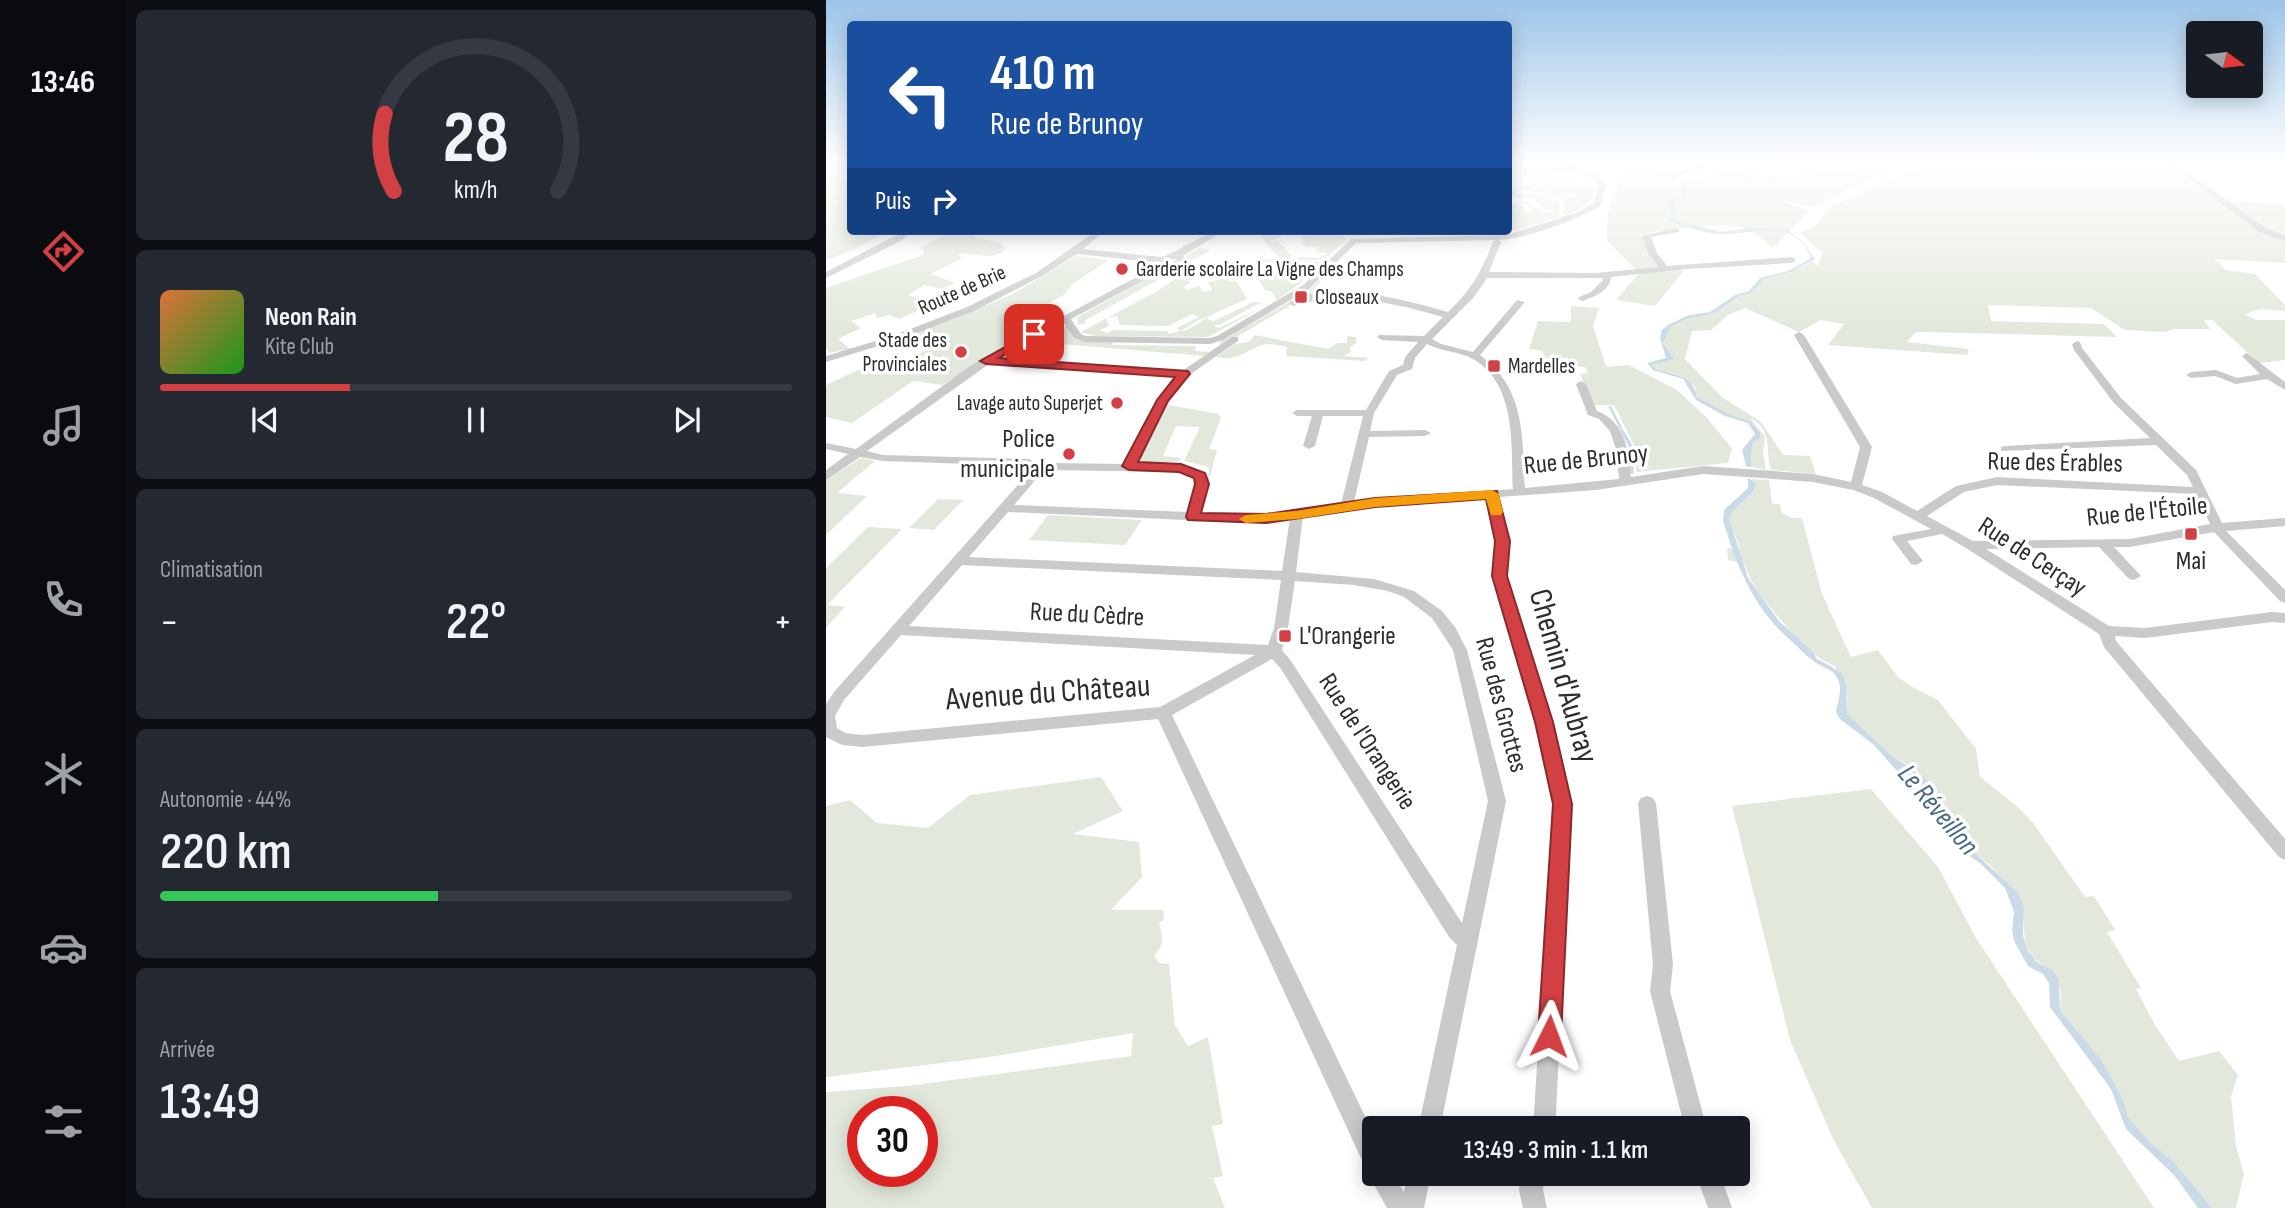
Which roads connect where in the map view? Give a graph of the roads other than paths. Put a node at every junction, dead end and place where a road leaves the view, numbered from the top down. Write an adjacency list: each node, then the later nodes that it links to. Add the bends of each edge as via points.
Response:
1 (1567, 218): 19 (street, via 1508,237 1354,240 1306,287 1210,341 1084,339)
2 (2247, 218): 7 (street)
3 (1676, 230): 12 (street, via 1646,236)
4 (904, 235): 13 (street)
5 (1096, 235): 9 (street, Route de Brie)
6 (1214, 235): 11 (street, via 1180,256 1180,263)
7 (2285, 239)
8 (1497, 242): 14 (street)
9 (1075, 251): 11 (street); 26 (street, Route de Brie, via 975,305)
10 (1792, 260): 12 (street)
11 (1163, 263): 19 (street)
12 (1665, 269): 15 (street)
13 (826, 275)
14 (1484, 275): 15 (street); 18 (street)
15 (1606, 275): 16 (street, via 1607,281 1594,294)
16 (1582, 298)
17 (1520, 302): 24 (street)
18 (1451, 316): 22 (street); 28 (street, via 1405,303 1311,295)
19 (1063, 320): 27 (street)
20 (1799, 335): 48 (street, via 1866,447)
21 (1382, 337): 22 (street)
22 (1426, 339): 24 (street); 34 (street, via 1410,357 1408,367 1394,373)
23 (2077, 344): 38 (street, via 2117,400)
24 (1475, 355): 49 (street, via 1506,387 1514,412)
25 (2248, 356): 30 (street)
26 (826, 359)
27 (986, 361): 28 (street); 42 (street)
28 (1184, 374): 43 (street, via 1163,400)
29 (2192, 375): 30 (street, via 2216,373 2236,381)
30 (2269, 376): 32 (street)
31 (1581, 384): 47 (street, via 1592,413 1606,416 1616,429)
32 (2285, 387)
33 (1297, 413): 35 (street)
34 (1369, 413): 35 (street); 37 (street)
35 (1318, 414): 40 (street)
36 (1425, 433): 37 (street)
37 (1364, 434): 52 (street)
38 (2160, 441): 41 (street); 50 (street, via 2192,473)
39 (826, 446): 42 (street)
40 (1309, 446)
41 (2005, 449)
42 (856, 453): 44 (street, via 1029,463); 46 (street)
43 (1129, 466): 44 (street); 56 (street, via 1181,468 1200,476)
44 (1039, 468): 53 (street, Avenue du Château)
45 (1761, 474): 47 (street, Rue de Brunoy, via 1683,472); 48 (street, Rue de Cerçay)
46 (826, 476)
47 (1625, 481): 49 (street, Rue de Brunoy)
48 (1856, 486): 55 (street, Rue de Cerçay)
49 (1519, 490): 51 (street, Rue de Brunoy)
50 (2200, 491): 55 (street, Rue des Érables, via 1997,481 1961,489); 58 (street)
51 (1492, 494): 52 (street, Rue de Brunoy); 76 (street, Chemin d'Aubray, via 1503,541 1500,576 1544,722 1562,804)
52 (1347, 506): 54 (street, Rue de Brunoy)
53 (1005, 509): 56 (street, Rue de Brunoy); 62 (street, Avenue du Château)
54 (1297, 515): 56 (street, Rue de Brunoy); 64 (street)
55 (1918, 516): 59 (street, Rue de Cerçay)
56 (1193, 517)
57 (2285, 523): 58 (street, Rue de l'Étoile)
58 (2216, 528): 60 (street, Rue de l'Étoile, via 2130,543); 66 (street)
59 (1944, 530): 61 (street, Rue de Cerçay); 63 (street, via 1898,539)
60 (2102, 543): 61 (street, Rue de l'Étoile); 65 (street)
61 (1971, 545): 69 (street, Rue de Cerçay)
62 (959, 561): 64 (street, Rue des Grottes); 68 (street, Avenue du Château)
63 (1916, 561)
64 (1288, 576): 70 (street); 74 (street, Rue des Grottes, via 1380,583 1411,594 1435,610 1452,631 1497,801)
65 (2134, 576)
66 (2285, 598)
67 (2285, 618): 69 (street, Rue de Cerçay, via 2145,633)
68 (898, 630): 70 (street, Rue du Cèdre); 71 (street, Avenue du Château, via 827,716 829,731 842,739 862,741)
69 (2106, 631): 73 (street, via 2109,643)
70 (1274, 651): 71 (street); 74 (street, Rue de l'Orangerie, via 1456,931)
71 (1163, 713): 78 (street, Avenue du Château)
72 (1647, 803): 77 (street, via 1663,965 1660,991)
73 (2285, 852)
74 (1468, 942): 75 (street, Rue des Grottes)
75 (1432, 1116)
76 (1544, 1116)
77 (1693, 1116)
78 (1362, 1136)
79 (1387, 1186): 83 (street)
80 (1417, 1186): 84 (street)
81 (1531, 1186): 85 (street)
82 (1711, 1186): 86 (street)
83 (1400, 1208)
84 (1412, 1208)
85 (1535, 1208)
86 (1720, 1208)

